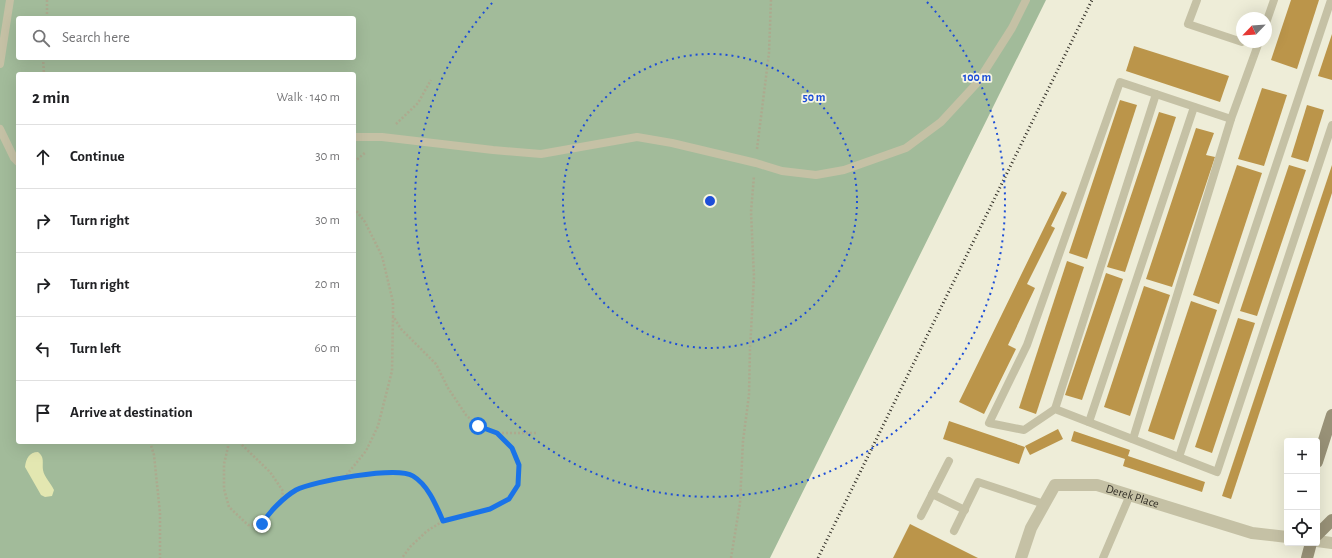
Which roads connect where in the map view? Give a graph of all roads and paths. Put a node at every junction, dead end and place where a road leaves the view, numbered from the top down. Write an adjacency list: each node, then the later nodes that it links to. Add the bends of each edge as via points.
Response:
1 (10, 0): 13 (lane)
2 (47, 0): 9 (path)
3 (771, 0): 22 (path, via 769,53)
4 (1026, 0): 22 (lane, via 978,83 941,122 906,148 844,170 816,175 782,171)
5 (1197, 0): 10 (lane, via 1188,24)
6 (1274, 0): 8 (lane)
7 (1331, 0): 35 (lane)
8 (1270, 12)
9 (46, 16)
10 (1236, 40)
11 (1257, 48): 17 (lane)
12 (43, 60): 14 (path)
13 (0, 64)
14 (44, 72)
15 (1156, 94): 16 (lane); 25 (lane); 25 (lane, via 1120,82 1027,345 989,422 1024,430)
16 (1194, 107): 17 (lane); 27 (lane)
17 (1231, 119): 30 (lane)
18 (1332, 125): 35 (lane, via 1217,472)
19 (0, 129): 21 (lane)
20 (356, 137): 22 (lane, via 382,137 541,154 638,137)
21 (16, 160)
22 (756, 163): 54 (path, via 751,212 754,277 749,395 742,441 740,503)
23 (356, 211): 24 (path, via 365,222 382,256 393,302)
24 (393, 316): 28 (path, via 401,329 436,364 466,415 478,426); 37 (path, via 392,371 378,426 366,451)
25 (1055, 409): 27 (lane)
26 (1332, 415): 34 (main road)
27 (1089, 422): 30 (lane)
28 (497, 433): 29 (path); 45 (path, via 512,448 519,465 518,485 509,499 490,509)
29 (538, 433)
30 (1133, 439): 35 (lane)
31 (150, 444): 52 (path, via 160,506)
32 (228, 444): 40 (path, via 224,464 224,489 229,507 248,525 262,524)
33 (241, 444): 40 (path, via 270,472 283,491)
34 (1320, 453)
35 (1179, 457)
36 (949, 461): 38 (lane)
37 (344, 478): 40 (path, via 297,490); 45 (path, via 398,472 412,476 426,489)
38 (932, 494): 42 (lane); 43 (lane)
39 (1130, 495): 41 (street, Derek Place, via 1097,485 1055,484); 48 (street, Derek Place, via 1252,533); 56 (lane)
40 (281, 502)
41 (1044, 504): 42 (lane, via 978,482); 55 (street, Derek Place, via 1031,528)
42 (964, 510): 46 (lane)
43 (921, 516)
44 (1332, 520): 47 (main road)
45 (443, 521): 53 (path, via 427,531)
46 (954, 531)
47 (1320, 532)
48 (1284, 537)
49 (1320, 541): 50 (street)
50 (1332, 543)
51 (1310, 546): 57 (main road)
52 (160, 558)
53 (402, 558)
54 (731, 558)
55 (1021, 558)
56 (1103, 558)
57 (1307, 558)

